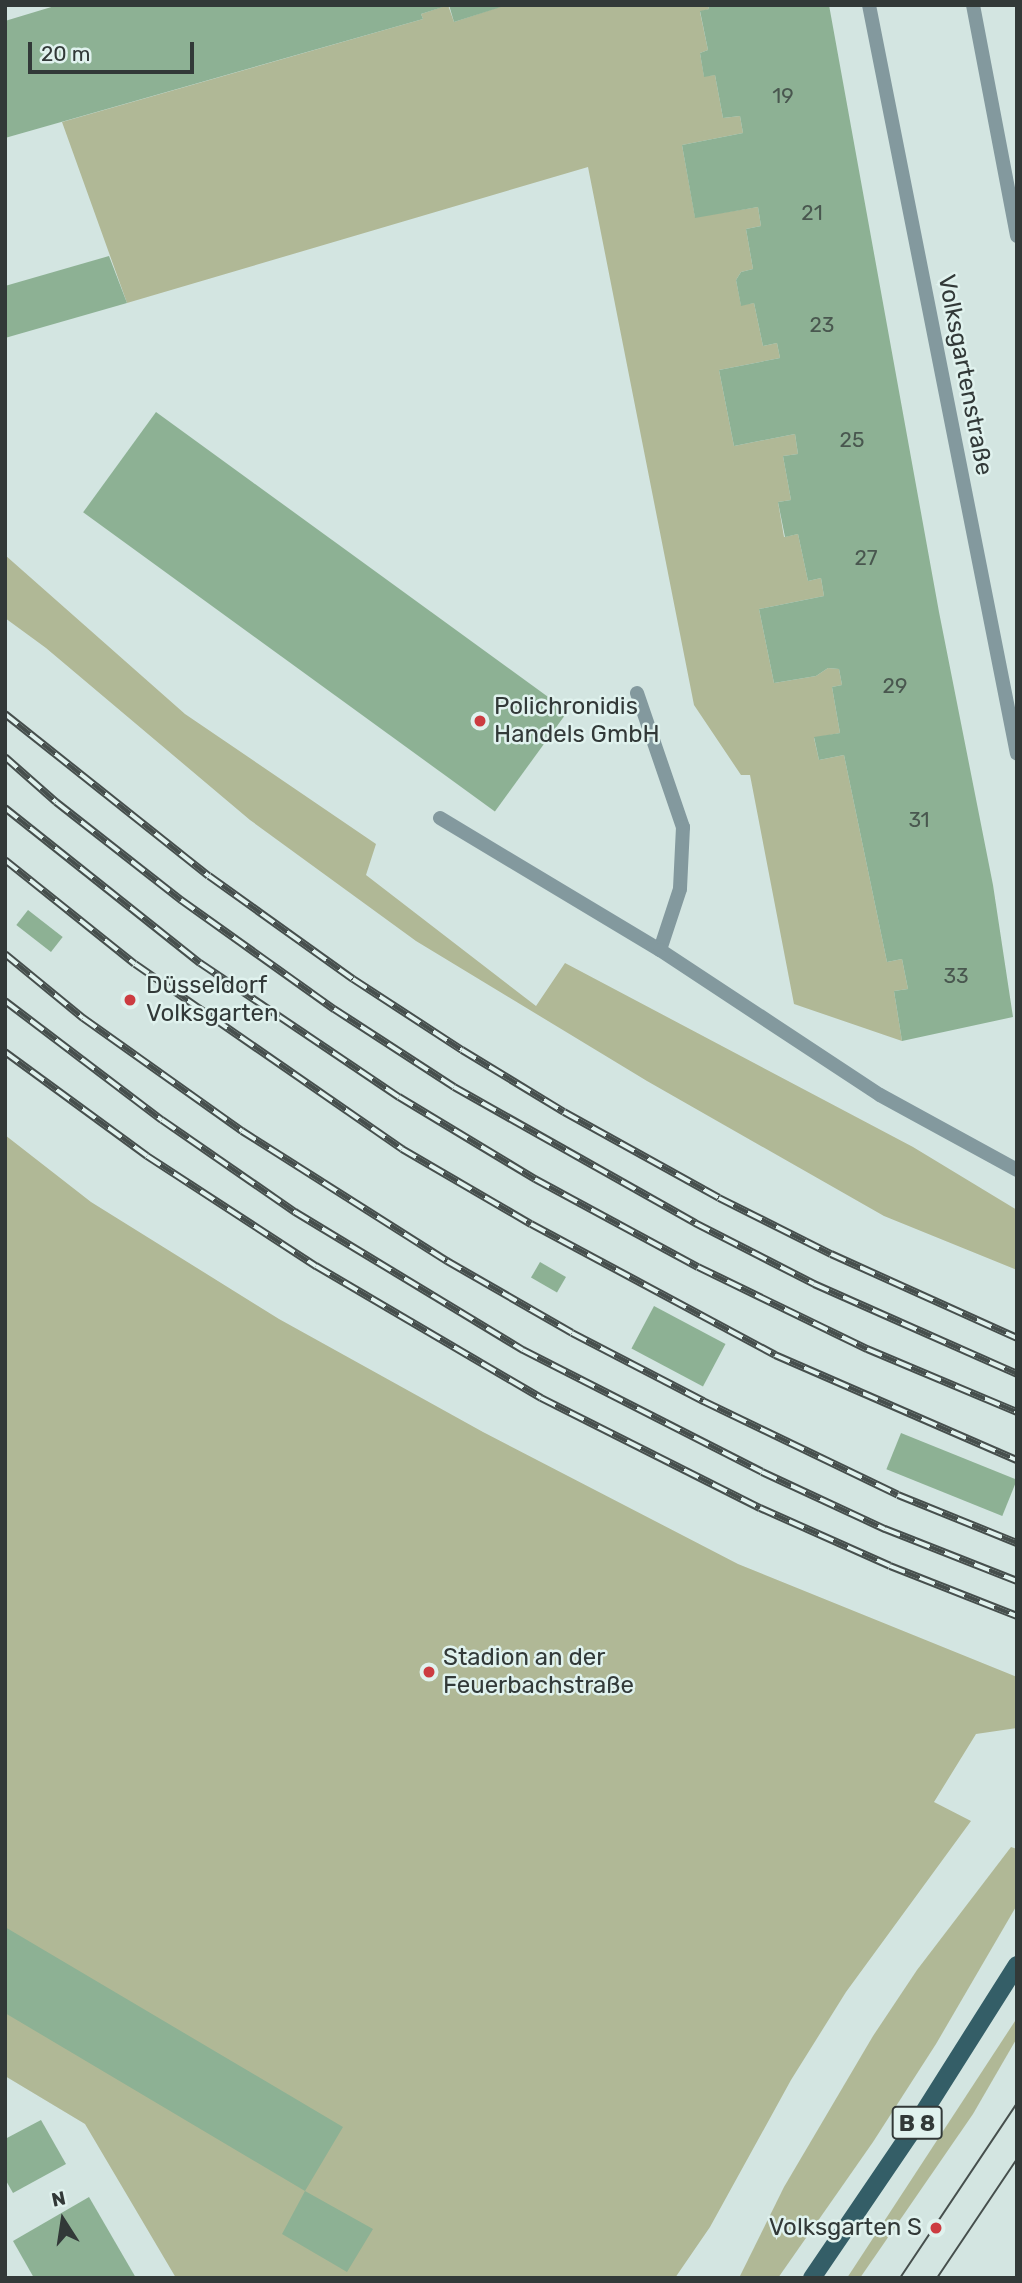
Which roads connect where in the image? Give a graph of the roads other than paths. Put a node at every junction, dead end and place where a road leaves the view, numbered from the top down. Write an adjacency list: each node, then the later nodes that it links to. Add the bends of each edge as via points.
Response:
1 (869, 5): 5 (street, Volksgartenstraße)
2 (973, 5): 3 (street)
3 (1017, 236)
4 (637, 693): 7 (street, via 682,827 680,889)
5 (1017, 754)
6 (440, 818): 7 (street)
7 (660, 950): 8 (street, via 880,1095)
8 (1017, 1170)
9 (1017, 1965): 10 (main road, B 8)
10 (812, 2278)

